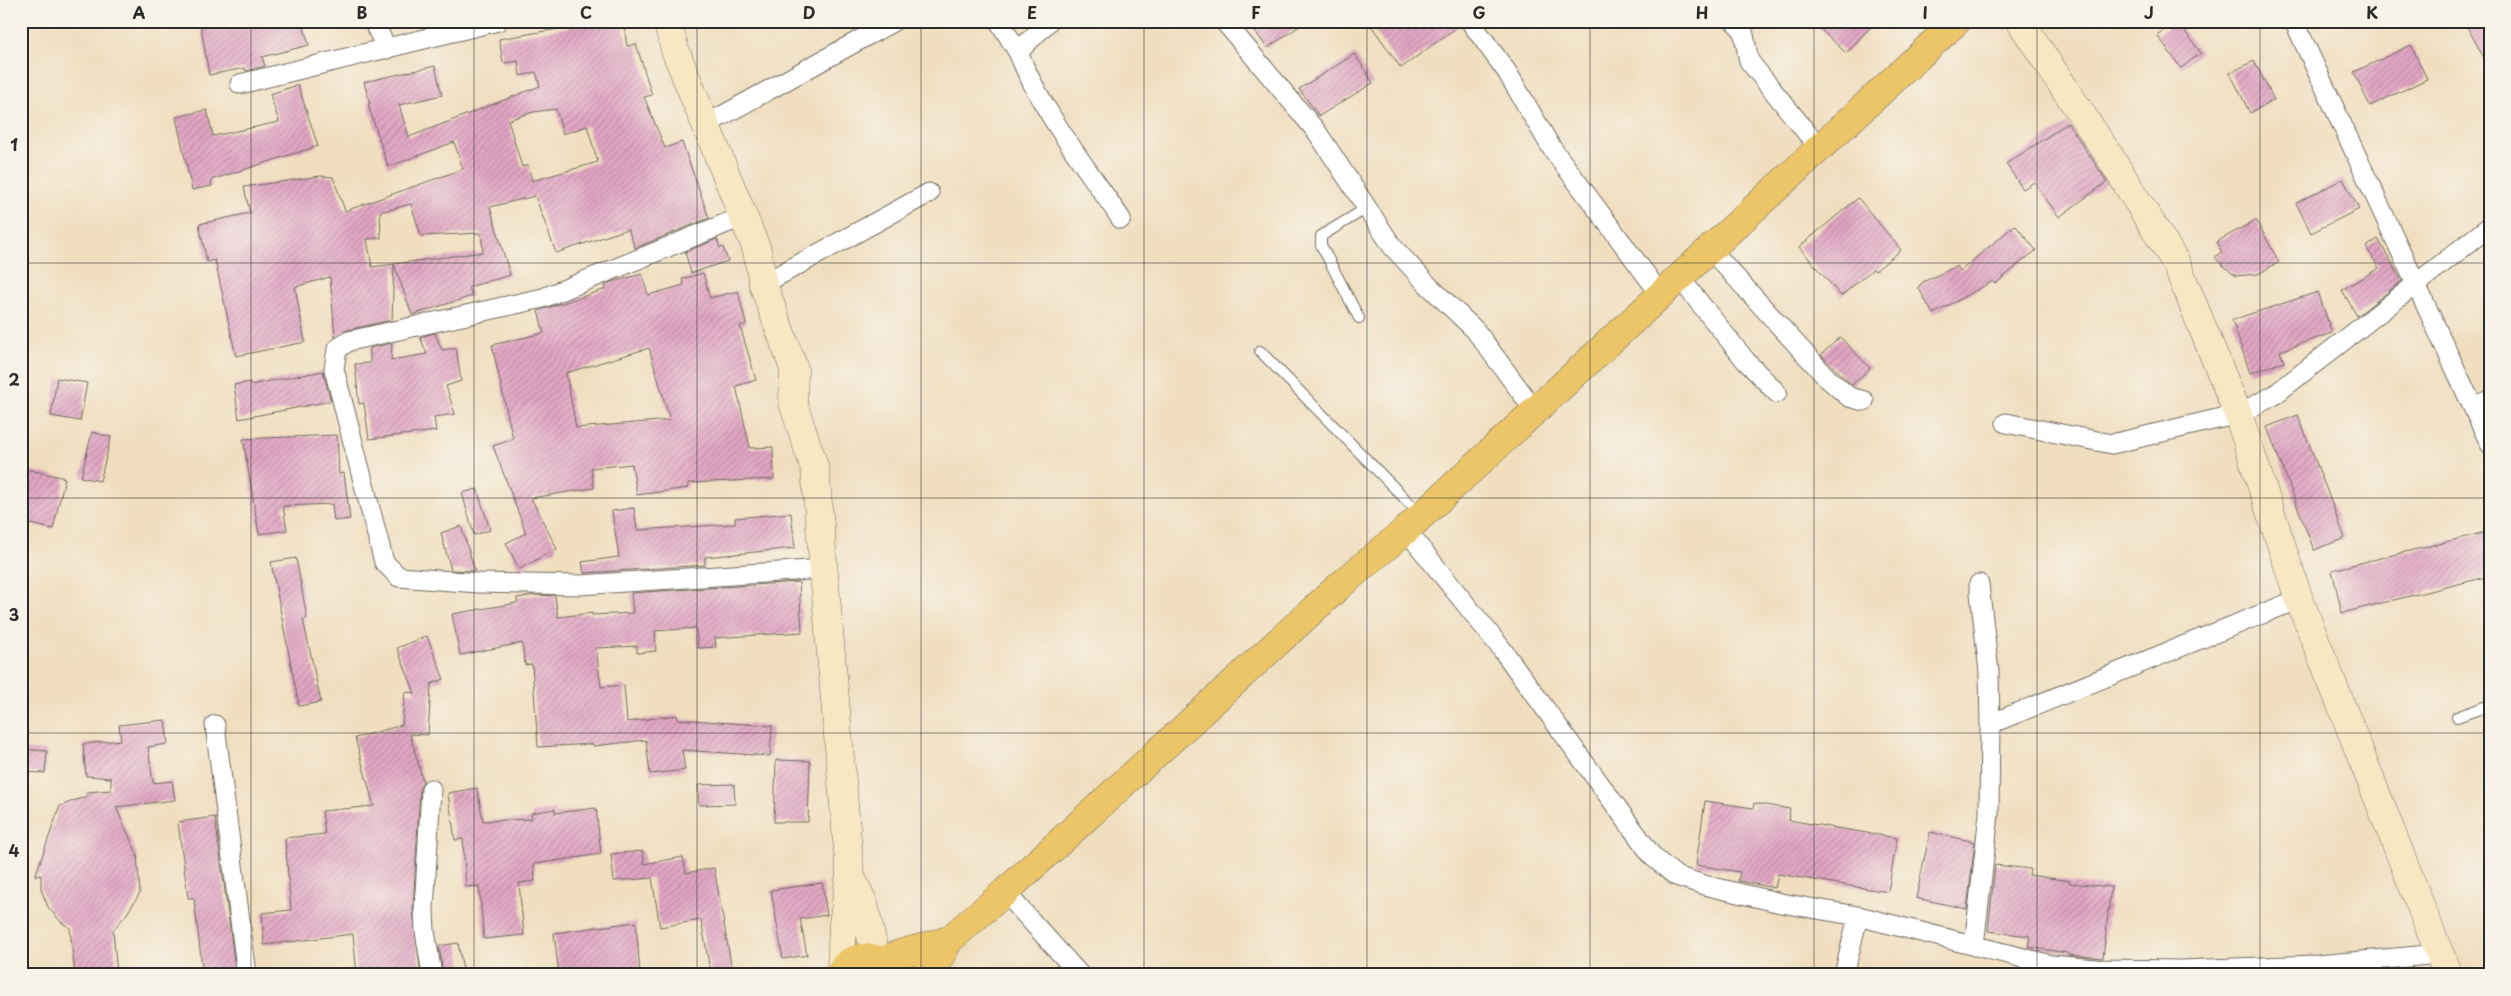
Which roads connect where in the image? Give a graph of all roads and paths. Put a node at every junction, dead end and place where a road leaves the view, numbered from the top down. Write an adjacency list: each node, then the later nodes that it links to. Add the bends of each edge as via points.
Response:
1 (373, 21): 13 (street)
2 (498, 21): 13 (street)
3 (667, 21): 16 (main road, via 675,50)
4 (894, 21): 16 (street)
5 (999, 21): 14 (street)
6 (1049, 21): 14 (street)
7 (1224, 21): 19 (street, via 1317,132)
8 (1470, 21): 25 (street, via 1507,72 1551,147)
9 (1734, 21): 17 (street, via 1743,30 1749,61)
10 (1957, 21): 17 (main road)
11 (2020, 21): 34 (main road, via 2176,263)
12 (2294, 21): 26 (street)
13 (387, 49): 15 (street)
14 (1018, 52): 21 (street, via 1043,103)
15 (240, 84)
16 (707, 124): 20 (main road)
17 (1820, 149): 23 (main road)
18 (929, 193): 24 (street)
19 (1367, 208): 27 (lane, via 1322,236 1321,245); 33 (street, via 1392,246 1475,330)
20 (744, 216): 24 (main road, via 757,250); 38 (street, via 543,298 349,341 337,349 334,369 384,562 398,577 580,585)
21 (1121, 219)
22 (2490, 226): 26 (street)
23 (1710, 249): 25 (main road); 31 (street, via 1827,378 1850,397)
24 (762, 284): 38 (main road, via 794,369 793,403 815,469)
25 (1670, 286): 29 (street); 33 (main road)
26 (2415, 286): 32 (street); 34 (street, via 2273,396)
27 (1359, 318)
28 (1260, 351): 37 (lane, via 1364,454)
29 (1777, 393)
30 (2490, 395): 32 (lane)
31 (1864, 401)
32 (2470, 403): 36 (street)
33 (1535, 411): 37 (main road)
34 (2238, 414): 35 (street, via 2112,444); 40 (main road)
35 (2006, 423)
36 (2490, 444)
37 (1414, 523): 47 (main road, via 1330,595); 48 (street, via 1506,656 1653,857 1676,876 1704,885)
38 (823, 569): 46 (main road)
39 (1978, 584): 43 (street, via 1989,672)
40 (2299, 599): 43 (street); 52 (main road)
41 (2490, 705): 42 (lane)
42 (2457, 717)
43 (1990, 724): 50 (street, via 1989,814)
44 (215, 725): 55 (street)
45 (431, 789): 56 (street, via 424,910)
46 (850, 874): 51 (main road); 53 (main road)
47 (1005, 892): 49 (main road); 58 (street)
48 (1858, 916): 50 (street); 59 (street)
49 (949, 940): 51 (main road, via 899,954); 57 (main road, via 940,957)
50 (1974, 946): 54 (street)
51 (886, 965): 53 (main road, via 861,958)
52 (2444, 965): 54 (street, via 2317,965)
53 (840, 972)
54 (2095, 972)
55 (247, 975)
56 (432, 975)
57 (924, 975)
58 (1080, 975)
59 (1844, 975)

